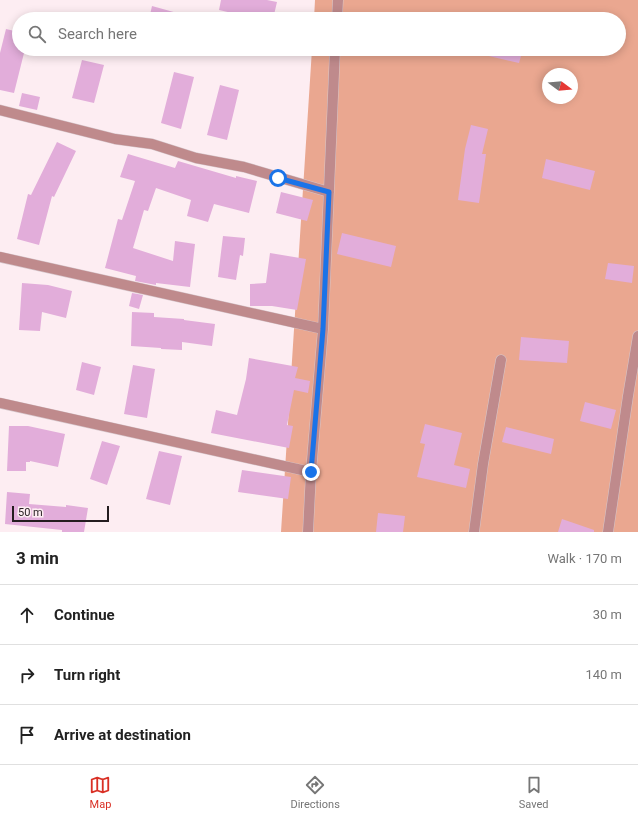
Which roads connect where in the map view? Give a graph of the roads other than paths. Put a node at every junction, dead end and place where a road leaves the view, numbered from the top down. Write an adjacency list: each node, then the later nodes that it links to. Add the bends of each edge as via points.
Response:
1 (338, 0): 2 (street)
2 (337, 12)
3 (335, 56): 5 (street)
4 (0, 110): 5 (street, via 115,138 152,144)
5 (329, 192): 7 (street)
6 (0, 257): 7 (street)
7 (323, 329): 11 (street)
8 (638, 336): 14 (street)
9 (501, 360): 13 (street)
10 (0, 402): 11 (street)
11 (311, 472): 12 (street)
12 (308, 532)
13 (474, 532)
14 (608, 532)

